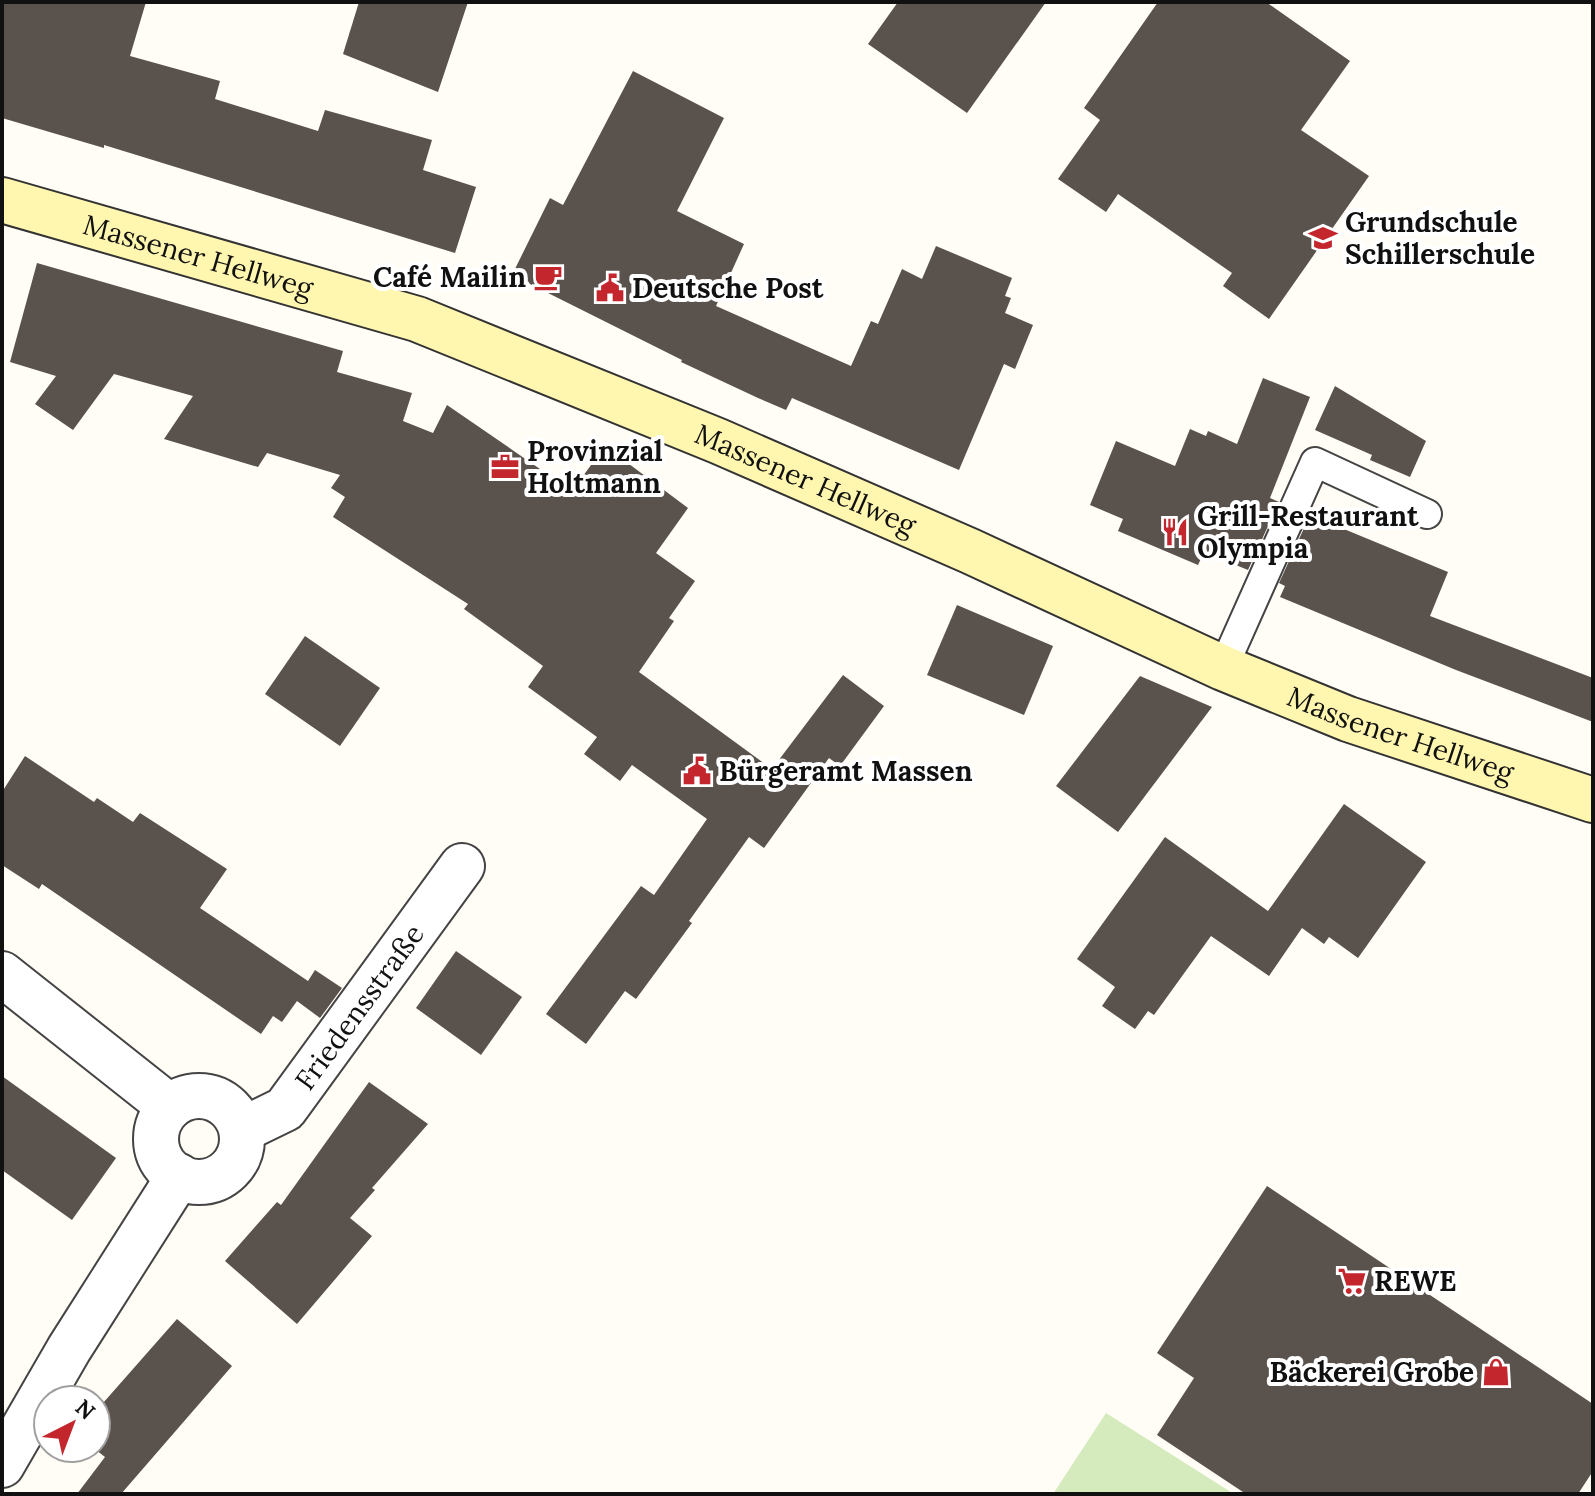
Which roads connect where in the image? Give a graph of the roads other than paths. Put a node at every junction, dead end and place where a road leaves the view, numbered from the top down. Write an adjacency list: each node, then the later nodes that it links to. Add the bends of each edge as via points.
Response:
1 (2, 200): 3 (main road, Massener Hellweg, via 417,319 718,441)
2 (1427, 514): 3 (lane, via 1315,462)
3 (1223, 668): 4 (main road, Massener Hellweg, via 1348,719)
4 (1593, 800)
5 (462, 866): 8 (street, Friedensstraße, via 285,1109)
6 (2, 974): 7 (street)
7 (170, 1107): 8 (street, via 194,1096 219,1100); 9 (street, via 157,1130 156,1144 168,1169)
8 (242, 1130): 9 (street, via 239,1157 230,1169 206,1181)
9 (179, 1176): 10 (street)
10 (2, 1465)

